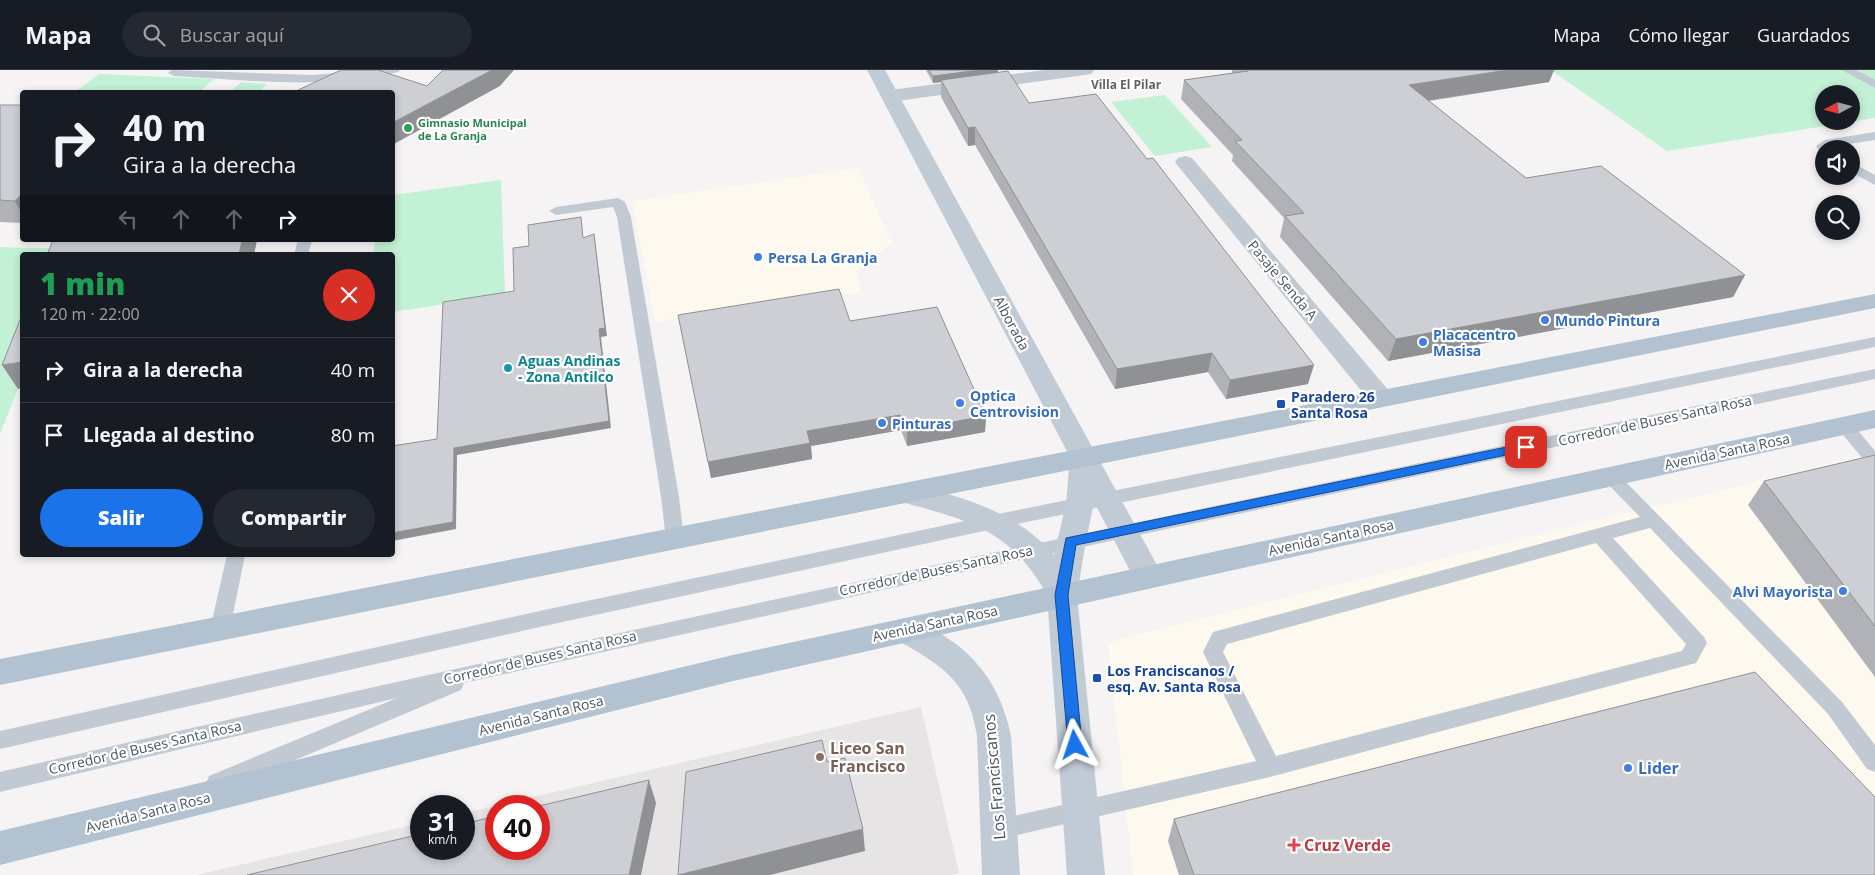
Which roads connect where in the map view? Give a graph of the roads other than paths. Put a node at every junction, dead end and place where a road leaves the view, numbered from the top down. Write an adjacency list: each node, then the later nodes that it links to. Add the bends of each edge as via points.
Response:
1 (394, 70): 5 (lane, via 369,76 309,78)
2 (876, 70): 7 (street, Alborada)
3 (1085, 70): 7 (street)
4 (1848, 70): 6 (lane)
5 (174, 73)
6 (1875, 84)
7 (890, 96): 20 (street, Alborada)
8 (1875, 136): 9 (lane)
9 (1850, 140)
10 (1185, 162): 17 (street, Pasaje Senda A)
11 (1860, 172): 12 (lane)
12 (1875, 181)
13 (556, 211): 29 (lane, via 618,202 624,217)
14 (1875, 301): 17 (main road)
15 (1875, 342): 24 (lane)
16 (1875, 374): 27 (lane, Corredor de Buses Santa Rosa)
17 (1381, 398): 20 (main road)
18 (1875, 419): 19 (main road, Avenida Santa Rosa)
19 (1844, 426): 21 (lane); 22 (main road, Avenida Santa Rosa)
20 (1084, 457): 23 (main road); 24 (street)
21 (1875, 462)
22 (1610, 476): 25 (lane); 33 (main road, Avenida Santa Rosa)
23 (905, 493): 26 (street, via 965,509); 29 (main road)
24 (1093, 501): 26 (lane); 27 (street); 30 (street)
25 (1654, 520): 28 (lane); 40 (lane, via 1800,669 1835,708)
26 (993, 522): 31 (street); 39 (lane, via 534,620)
27 (1124, 530): 30 (lane, Corredor de Buses Santa Rosa); 33 (street)
28 (1600, 535): 41 (lane, via 1220,638 1213,652); 41 (lane, via 1697,643 1689,657)
29 (675, 540): 35 (main road)
30 (1071, 542): 31 (lane, Corredor de Buses Santa Rosa); 34 (street)
31 (1031, 550): 34 (street, via 1044,564); 37 (lane, Corredor de Buses Santa Rosa)
32 (236, 557): 35 (lane)
33 (1148, 576): 34 (main road, Avenida Santa Rosa)
34 (1062, 595): 36 (main road, Avenida Santa Rosa); 43 (street)
35 (220, 629): 38 (main road)
36 (905, 630): 44 (main road, Avenida Santa Rosa, via 734,668); 45 (street, Los Franciscanos, via 956,660 985,698 992,717)
37 (499, 666): 42 (lane, Corredor de Buses Santa Rosa); 44 (lane)
38 (0, 672)
39 (0, 740)
40 (1875, 762)
41 (1270, 767): 43 (lane)
42 (0, 782)
43 (1081, 811): 45 (lane); 48 (street)
44 (140, 814): 46 (main road, Avenida Santa Rosa)
45 (1000, 829): 47 (street, Los Franciscanos)
46 (0, 848)
47 (1001, 875)
48 (1086, 875)

